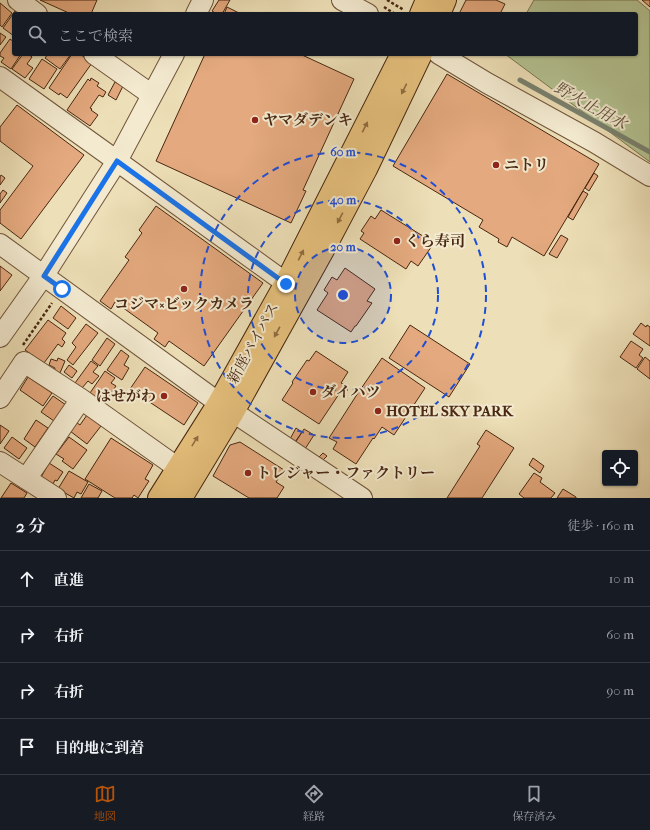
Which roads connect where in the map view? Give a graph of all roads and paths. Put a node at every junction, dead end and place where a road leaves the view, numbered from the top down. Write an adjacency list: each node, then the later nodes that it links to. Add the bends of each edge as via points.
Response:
1 (18, 0): 7 (street)
2 (203, 0): 8 (street)
3 (342, 0): 9 (street)
4 (387, 0): 10 (path)
5 (427, 0): 11 (highway)
6 (445, 0): 12 (highway)
7 (35, 12)
8 (197, 12)
9 (364, 12)
10 (412, 12)
11 (415, 12)
12 (440, 12)
13 (97, 56): 19 (street)
14 (173, 56): 19 (street)
15 (401, 56): 24 (highway, 新座バイパス, one-way to 15)
16 (421, 56): 30 (highway, 新座バイパス, one-way to 30, via 328,241)
17 (442, 56): 21 (street)
18 (0, 77): 20 (street)
19 (152, 95): 20 (street)
20 (117, 161): 23 (street); 24 (street)
21 (650, 176)
22 (0, 244): 23 (street)
23 (44, 276): 25 (street); 26 (street)
24 (286, 284): 30 (highway, 新座バイパス)
25 (62, 289): 27 (path); 30 (street)
26 (0, 337)
27 (19, 351)
28 (0, 398): 29 (street, via 24,362)
29 (80, 399): 32 (street); 33 (street)
30 (226, 407): 33 (highway, 新座バイパス); 36 (street)
31 (0, 462): 32 (street)
32 (26, 479): 34 (street)
33 (186, 487): 35 (highway, 新座バイパス)
34 (56, 498)
35 (160, 498)
36 (362, 498)

